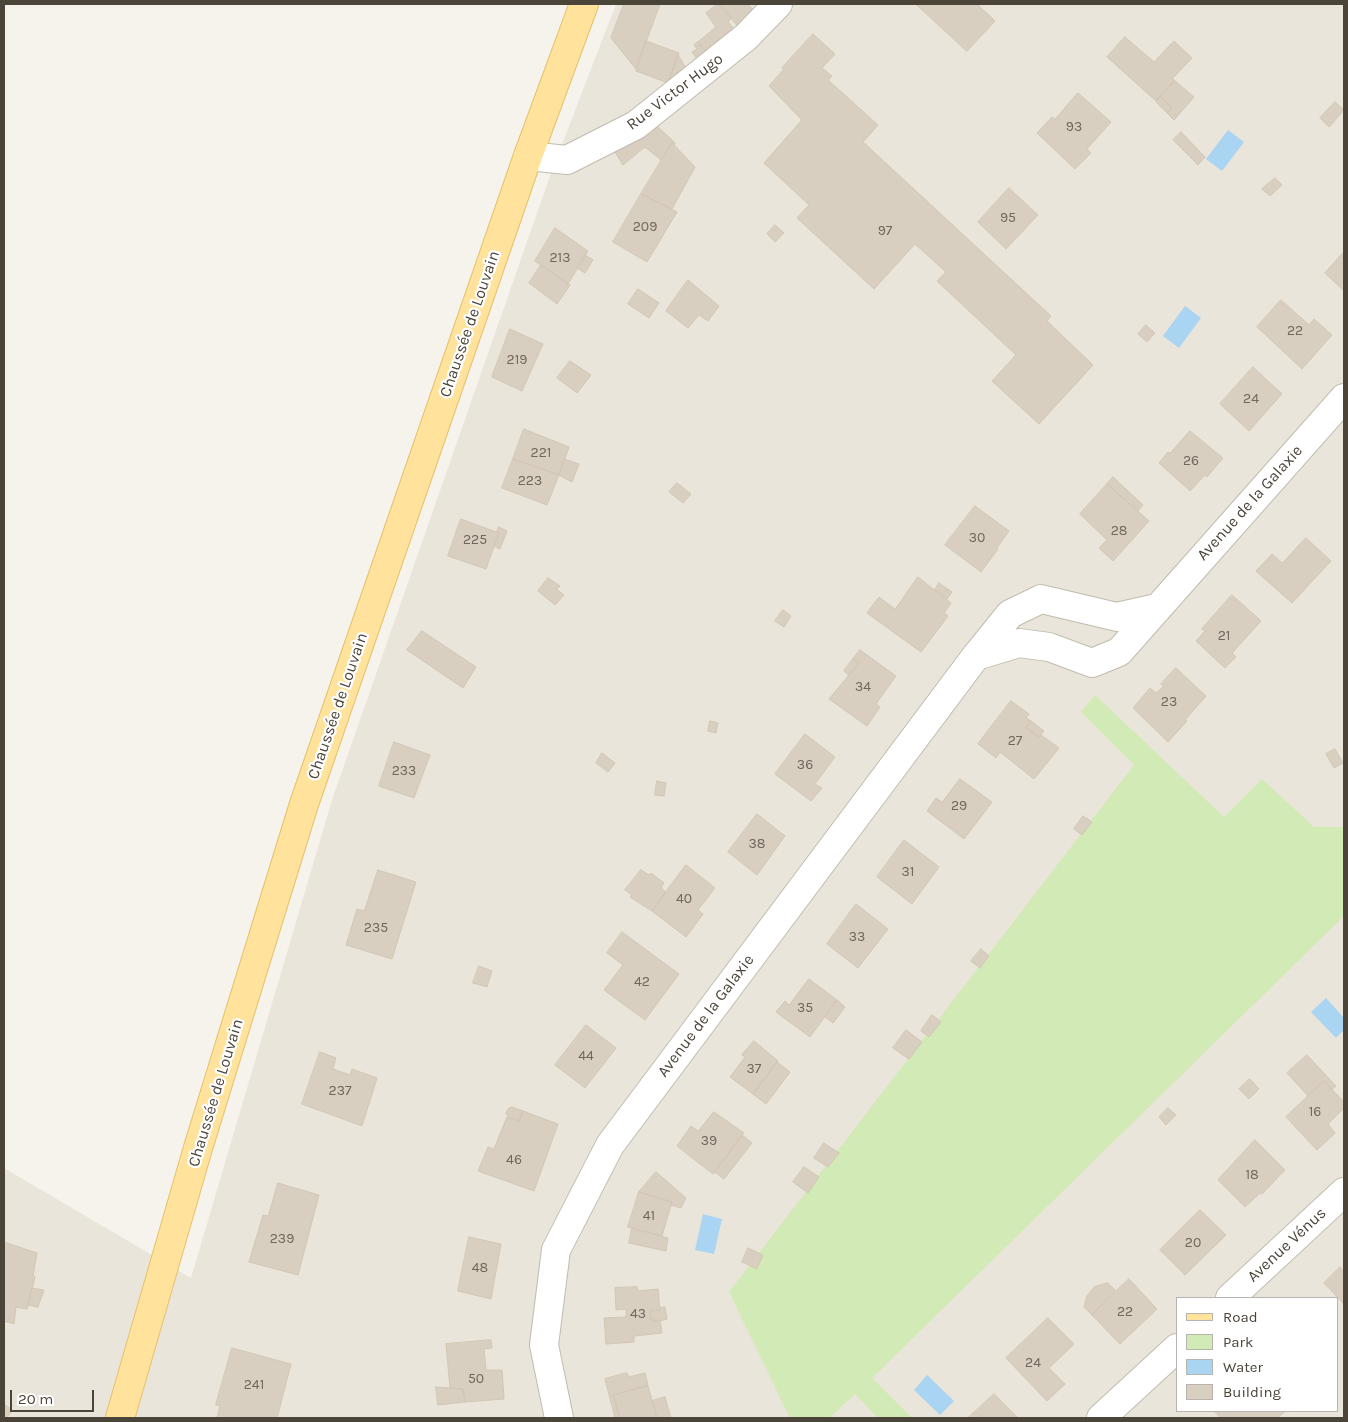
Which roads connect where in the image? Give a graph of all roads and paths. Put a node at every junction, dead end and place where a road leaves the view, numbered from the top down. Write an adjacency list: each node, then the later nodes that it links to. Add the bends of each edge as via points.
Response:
1 (584, 4): 3 (main road, Chaussée de Louvain)
2 (778, 4): 3 (street, Rue Victor Hugo, via 746,38 636,125 567,160)
3 (528, 156): 10 (main road, Chaussée de Louvain, via 304,804 198,1148)
4 (1344, 398): 5 (street, Avenue de la Galaxie)
5 (1157, 608): 6 (street, Avenue de la Galaxie, via 1117,617 1041,599 1010,614); 6 (street, Avenue de la Galaxie, via 1119,652 1092,663 1050,647 1019,642)
6 (976, 656): 11 (street, Avenue de la Galaxie, via 610,1145 556,1250 544,1345)
7 (1344, 1192): 8 (street, Avenue Vénus)
8 (1231, 1297)
9 (1176, 1349): 12 (street)
10 (120, 1418)
11 (559, 1418)
12 (1101, 1418)

